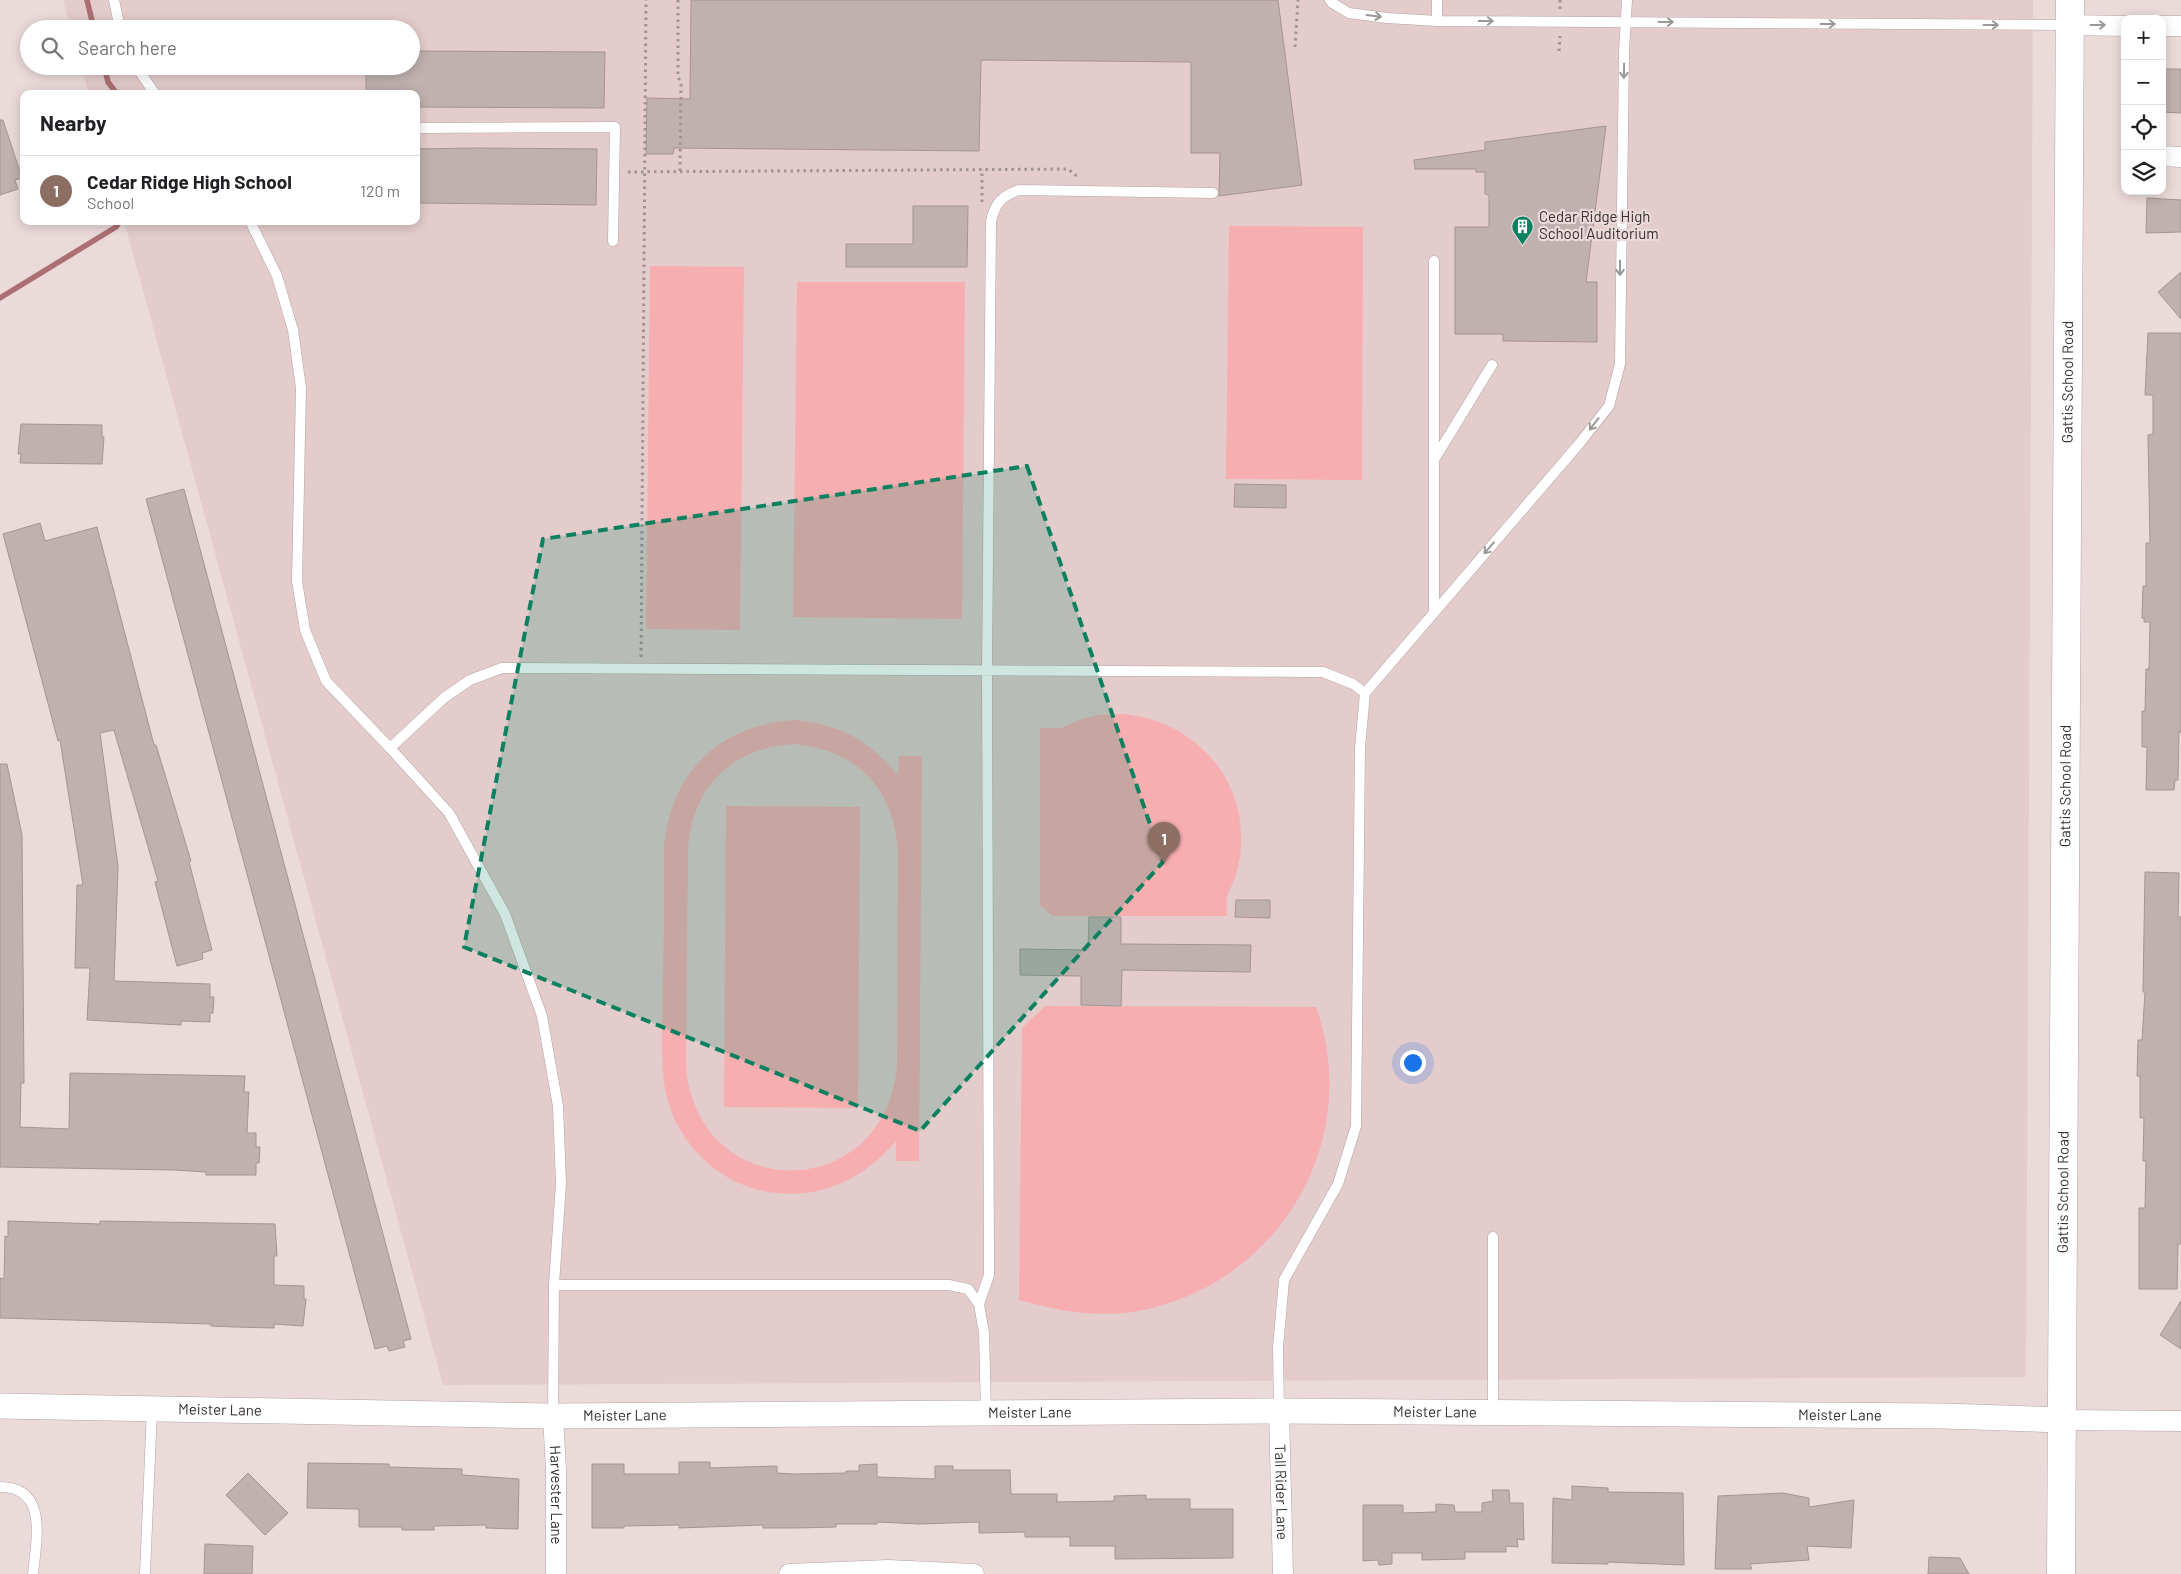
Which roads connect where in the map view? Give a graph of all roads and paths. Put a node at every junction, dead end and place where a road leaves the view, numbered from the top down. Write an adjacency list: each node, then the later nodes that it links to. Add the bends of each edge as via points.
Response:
1 (114, 0): 11 (lane)
2 (646, 0): 27 (path)
3 (678, 0): 28 (path)
4 (1298, 0): 18 (path)
5 (1330, 0): 12 (lane, one-way to 12, via 1349,13)
6 (1437, 0): 12 (lane)
7 (1560, 0): 9 (path)
8 (1627, 0): 13 (lane)
9 (1560, 11)
10 (2070, 13): 13 (lane, one-way to 10); 14 (street, one-way to 14); 51 (main road, Gattis School Road)
11 (118, 20)
12 (1437, 20): 13 (lane, one-way to 13)
13 (1626, 22): 37 (lane, one-way to 37, via 1620,364 1609,406)
14 (2121, 25)
15 (2166, 26): 16 (street)
16 (2181, 26)
17 (1560, 36): 19 (path)
18 (1296, 47)
19 (1559, 51)
20 (142, 75): 21 (lane)
21 (152, 90)
22 (420, 128): 26 (lane, via 615,127)
23 (2166, 156): 24 (street)
24 (2181, 156)
25 (982, 169): 28 (path); 29 (path, via 1068,168); 31 (path)
26 (614, 172): 27 (path); 33 (lane)
27 (644, 172): 28 (path); 38 (path)
28 (680, 172)
29 (1091, 190): 30 (lane); 39 (lane, via 1018,190 1006,194 994,208 991,222)
30 (1213, 193)
31 (982, 209)
32 (252, 225): 41 (lane, via 277,276 293,330 300,388 297,581 305,630 326,681)
33 (614, 241)
34 (1434, 261): 36 (lane)
35 (1492, 365): 36 (lane)
36 (1433, 460): 37 (lane)
37 (1434, 612): 40 (lane)
38 (641, 668): 39 (lane); 41 (lane, via 502,668 470,680 445,697)
39 (987, 670): 40 (lane, via 1323,672); 44 (lane, via 989,1275)
40 (1366, 693): 47 (lane, via 1360,748 1356,1126 1338,1184 1284,1280 1278,1347)
41 (390, 748): 43 (lane, via 449,813 505,914 542,1016 558,1106 561,1183)
42 (1493, 1237): 48 (lane)
43 (554, 1285): 44 (lane, via 950,1285 968,1289); 50 (lane)
44 (979, 1304): 49 (lane, via 984,1333)
45 (0, 1406): 46 (street, Meister Lane)
46 (152, 1409): 50 (street, Meister Lane); 56 (lane)
47 (1279, 1411): 48 (street, Meister Lane); 49 (street, Meister Lane); 60 (street, Tall Rider Lane)
48 (1493, 1412): 51 (street, Meister Lane)
49 (986, 1413): 50 (street, Meister Lane)
50 (553, 1416): 57 (street, Harvester Lane)
51 (2061, 1420): 52 (street); 61 (main road, Gattis School Road)
52 (2181, 1421)
53 (0, 1487): 55 (lane, via 9,1487 26,1495 35,1508 37,1528)
54 (888, 1572): 58 (street); 59 (street)
55 (33, 1574)
56 (145, 1574)
57 (556, 1574)
58 (789, 1574)
59 (974, 1574)
60 (1283, 1574)
61 (2060, 1574)

